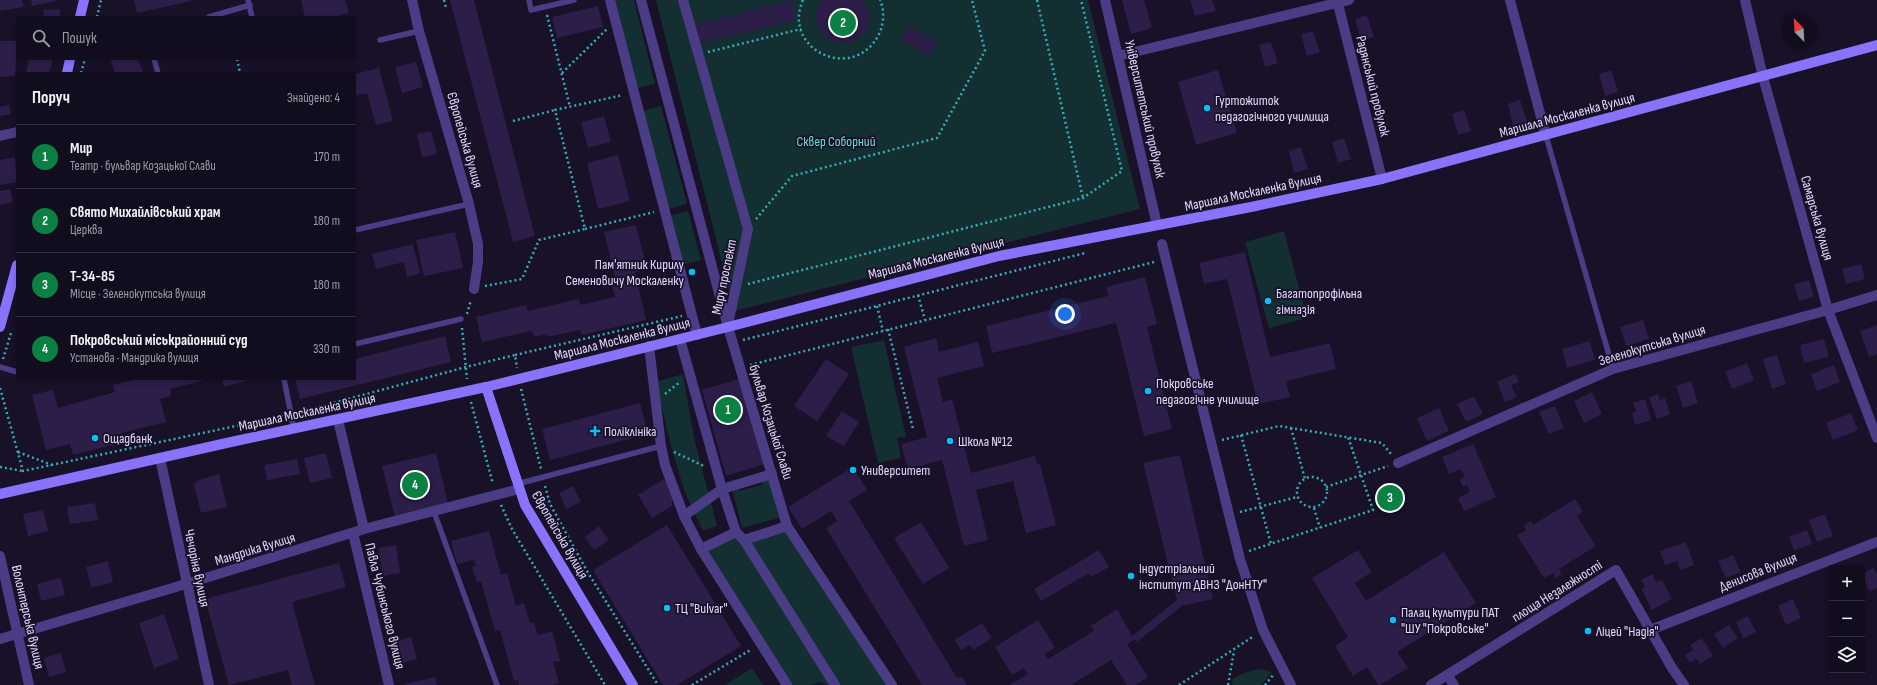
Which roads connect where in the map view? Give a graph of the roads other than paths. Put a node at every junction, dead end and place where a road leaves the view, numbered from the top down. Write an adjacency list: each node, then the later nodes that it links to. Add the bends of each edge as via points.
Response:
1 (84, 0): 14 (street)
2 (412, 0): 17 (street, Європейська вулиця)
3 (529, 0): 4 (lane, via 531,10)
4 (574, 0)
5 (610, 0): 41 (street, Миру проспект)
6 (641, 0): 40 (street, Миру проспект)
7 (683, 0): 40 (street, Миру проспект, via 748,229)
8 (1105, 0): 20 (street, Університетський провулок)
9 (1349, 0): 12 (street)
10 (1510, 0): 28 (street)
11 (1745, 0): 25 (street, Самарська вулиця)
12 (1338, 1): 20 (street); 29 (street, Радянський провулок)
13 (249, 3): 15 (lane); 16 (lane)
14 (80, 16)
15 (212, 16)
16 (252, 16)
17 (419, 31): 18 (lane); 30 (street, Європейська вулиця)
18 (380, 40)
19 (1877, 45): 25 (street, Маршала Москаленка вулиця)
20 (1118, 56): 31 (street, Університетський провулок)
21 (70, 60): 23 (street)
22 (154, 60): 24 (lane)
23 (67, 72)
24 (158, 72)
25 (1763, 77): 28 (street, Маршала Москаленка вулиця); 37 (street, Самарська вулиця)
26 (16, 132): 27 (street)
27 (0, 136)
28 (1546, 136): 29 (street, Маршала Москаленка вулиця); 46 (lane)
29 (1382, 179): 31 (street, Маршала Москаленка вулиця)
30 (469, 204): 32 (lane); 35 (street, Європейська вулиця, via 478,244)
31 (1157, 225): 40 (street, Маршала Москаленка вулиця, via 999,256)
32 (356, 230)
33 (1162, 244): 83 (street, via 1239,554 1263,630)
34 (16, 269): 39 (street)
35 (474, 289)
36 (1877, 295): 37 (street, Зеленокутська вулиця)
37 (1828, 310): 46 (street, Зеленокутська вулиця); 52 (street, Самарська вулиця)
38 (461, 319): 43 (lane)
39 (0, 327)
40 (728, 327): 41 (street, Маршала Москаленка вулиця); 56 (street, бульвар Козацької Слави)
41 (697, 335): 42 (street, Маршала Москаленка вулиця)
42 (680, 339): 44 (street, Маршала Москаленка вулиця); 58 (street)
43 (356, 344)
44 (649, 346): 49 (street, Маршала Москаленка вулиця); 53 (street)
45 (1, 367): 47 (lane)
46 (1614, 369): 55 (street, Зеленокутська вулиця)
47 (16, 372)
48 (284, 380): 51 (lane)
49 (486, 387): 50 (street, Маршала Москаленка вулиця); 57 (street, Європейська вулиця)
50 (338, 420): 51 (street, Маршала Москаленка вулиця); 63 (street, Павла Чубинського вулиця)
51 (294, 429): 54 (street, Маршала Москаленка вулиця)
52 (1877, 438)
53 (661, 446): 57 (lane); 61 (street, via 665,465)
54 (160, 458): 59 (street, Маршала Москаленка вулиця); 70 (street, Чечоріна вулиця)
55 (1398, 463)
56 (772, 474): 58 (street); 62 (street, бульвар Козацької Слави)
57 (518, 487): 60 (street, Мандрика вулиця, via 496,496); 79 (street, Європейська вулиця, via 532,519)
58 (722, 488): 61 (street); 64 (street)
59 (0, 494)
60 (434, 512): 63 (street, Мандрика вулиця); 78 (lane)
61 (684, 516): 68 (street)
62 (787, 526): 66 (street); 82 (street, бульвар Козацької Слави)
63 (364, 529): 65 (street, Мандрика вулиця)
64 (736, 532): 66 (street); 68 (street)
65 (352, 533): 70 (street, Мандрика вулиця); 77 (street, Павла Чубинського вулиця)
66 (744, 540): 81 (street)
67 (1877, 542): 71 (street, Денисова вулиця)
68 (701, 550): 80 (street)
69 (0, 556): 72 (street, Волонтерська вулиця)
70 (186, 584): 72 (street, Мандрика вулиця); 76 (street, Чечоріна вулиця)
71 (1650, 630): 74 (street, площа Незалежності, via 1616,570); 86 (street)
72 (18, 634): 73 (street, Мандрика вулиця); 75 (street, Волонтерська вулиця)
73 (0, 639)
74 (1448, 675): 84 (street, площа Незалежності); 85 (street)
75 (29, 685)
76 (209, 685)
77 (389, 685)
78 (497, 685)
79 (633, 685)
80 (787, 685)
81 (835, 685)
82 (892, 685)
83 (1291, 685)
84 (1431, 685)
85 (1454, 685)
86 (1684, 685)

